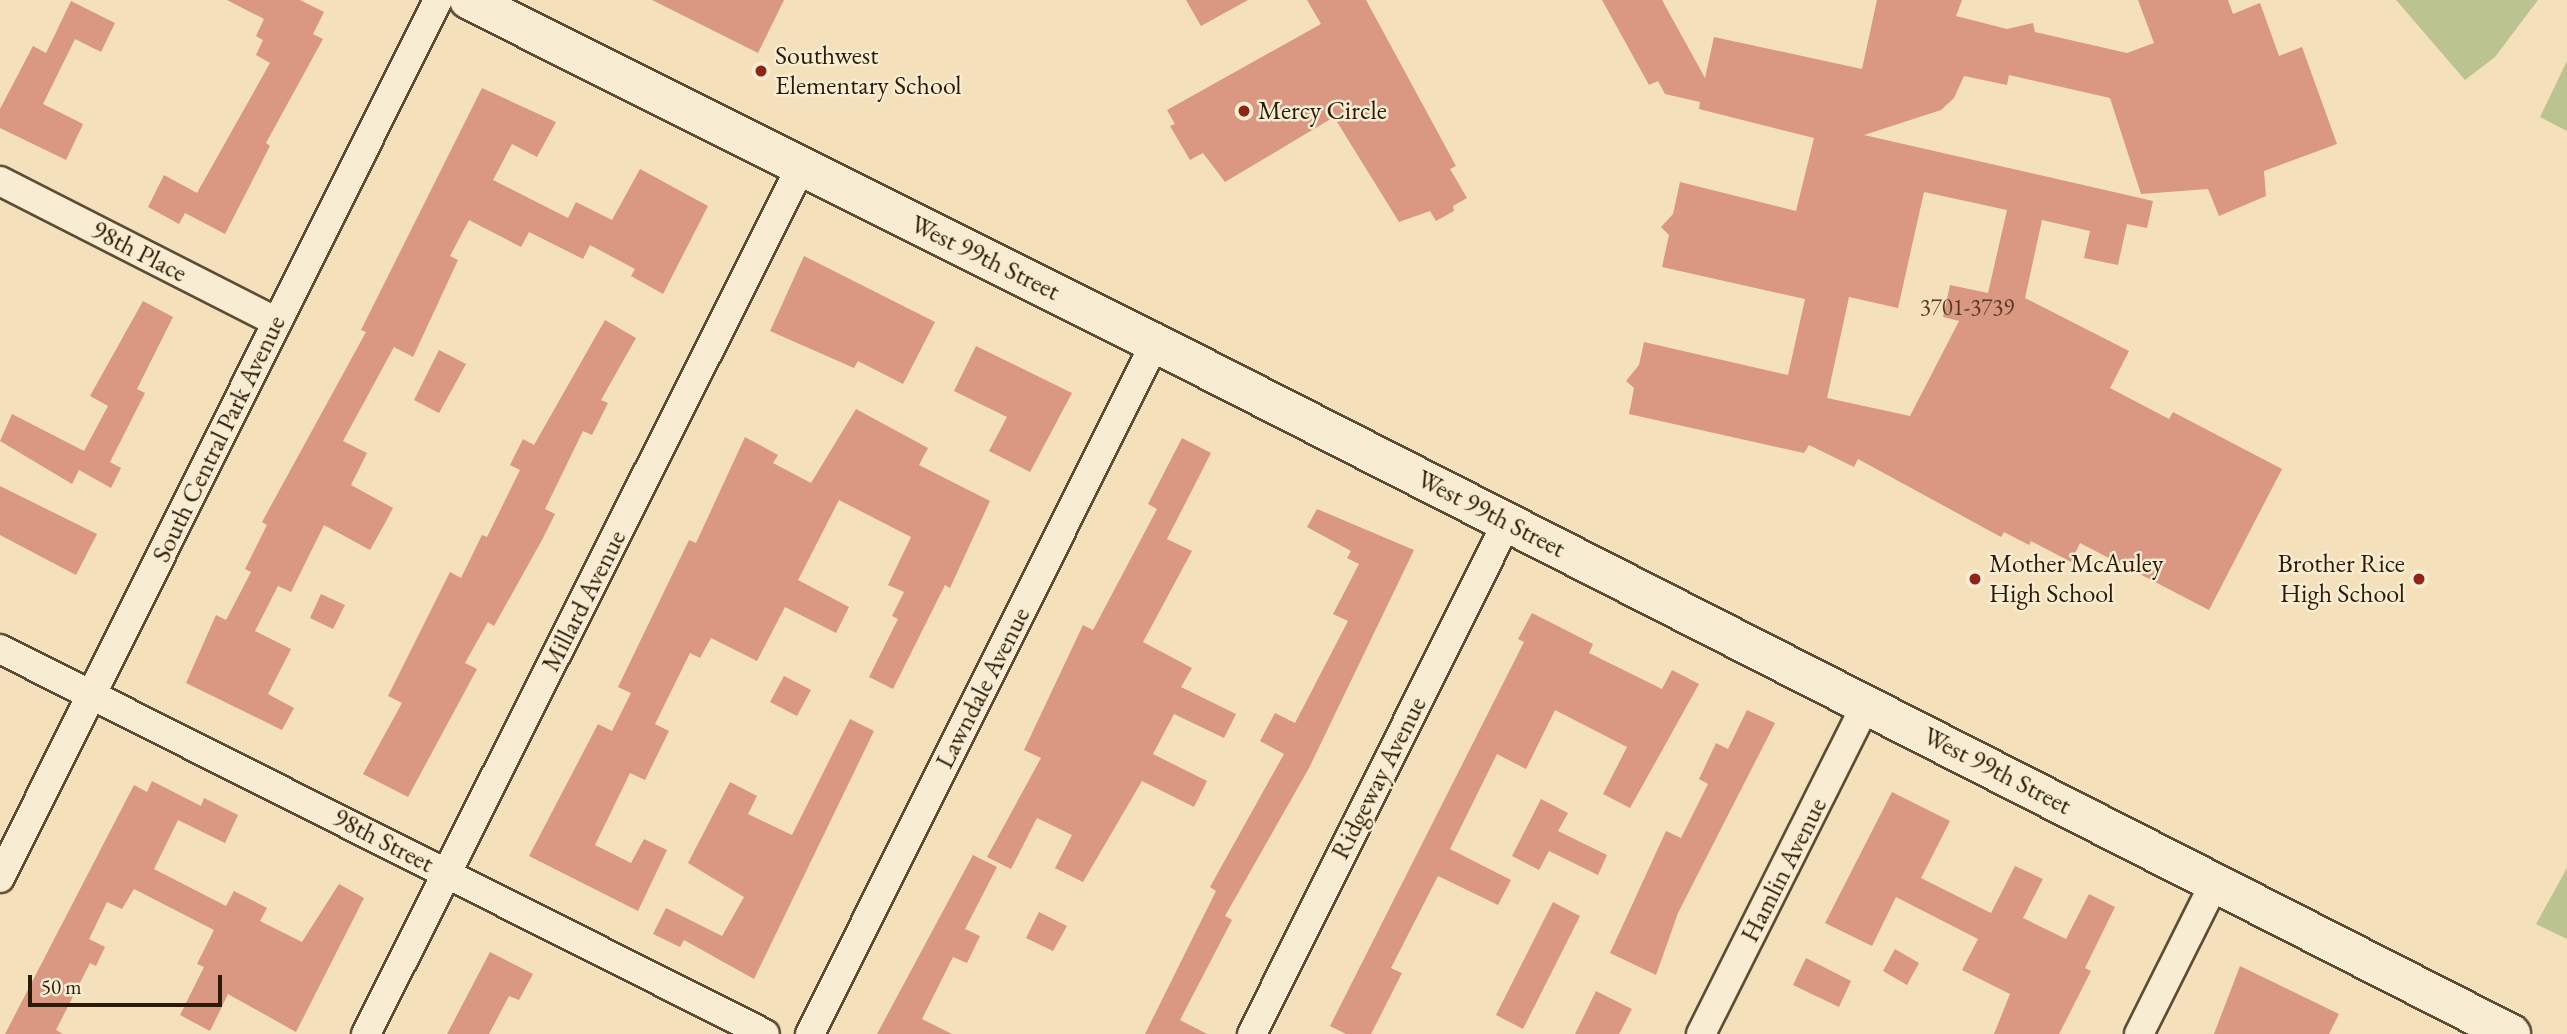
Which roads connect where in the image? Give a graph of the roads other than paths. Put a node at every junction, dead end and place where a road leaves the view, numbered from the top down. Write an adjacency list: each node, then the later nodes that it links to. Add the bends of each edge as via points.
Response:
1 (438, 0): 5 (street, South Central Park Avenue)
2 (469, 0): 3 (street, West 99th Street)
3 (801, 167): 6 (street, West 99th Street); 11 (street, Millard Avenue)
4 (0, 181): 5 (street, 98th Place)
5 (277, 322): 9 (street, South Central Park Avenue)
6 (1155, 342): 7 (street, West 99th Street); 16 (street, Lawndale Avenue)
7 (1507, 522): 10 (street, West 99th Street); 17 (street, Ridgeway Avenue)
8 (0, 649): 9 (street, 98th Street)
9 (91, 695): 11 (street, 98th Street); 12 (street, South Central Park Avenue)
10 (1866, 705): 13 (street, West 99th Street); 18 (street, Hamlin Avenue)
11 (447, 873): 14 (street, Millard Avenue); 15 (street, 98th Street)
12 (0, 878)
13 (2215, 881): 19 (street); 20 (street, West 99th Street)
14 (366, 1034)
15 (765, 1034)
16 (810, 1034)
17 (1252, 1034)
18 (1701, 1034)
19 (2139, 1034)
20 (2511, 1034)

